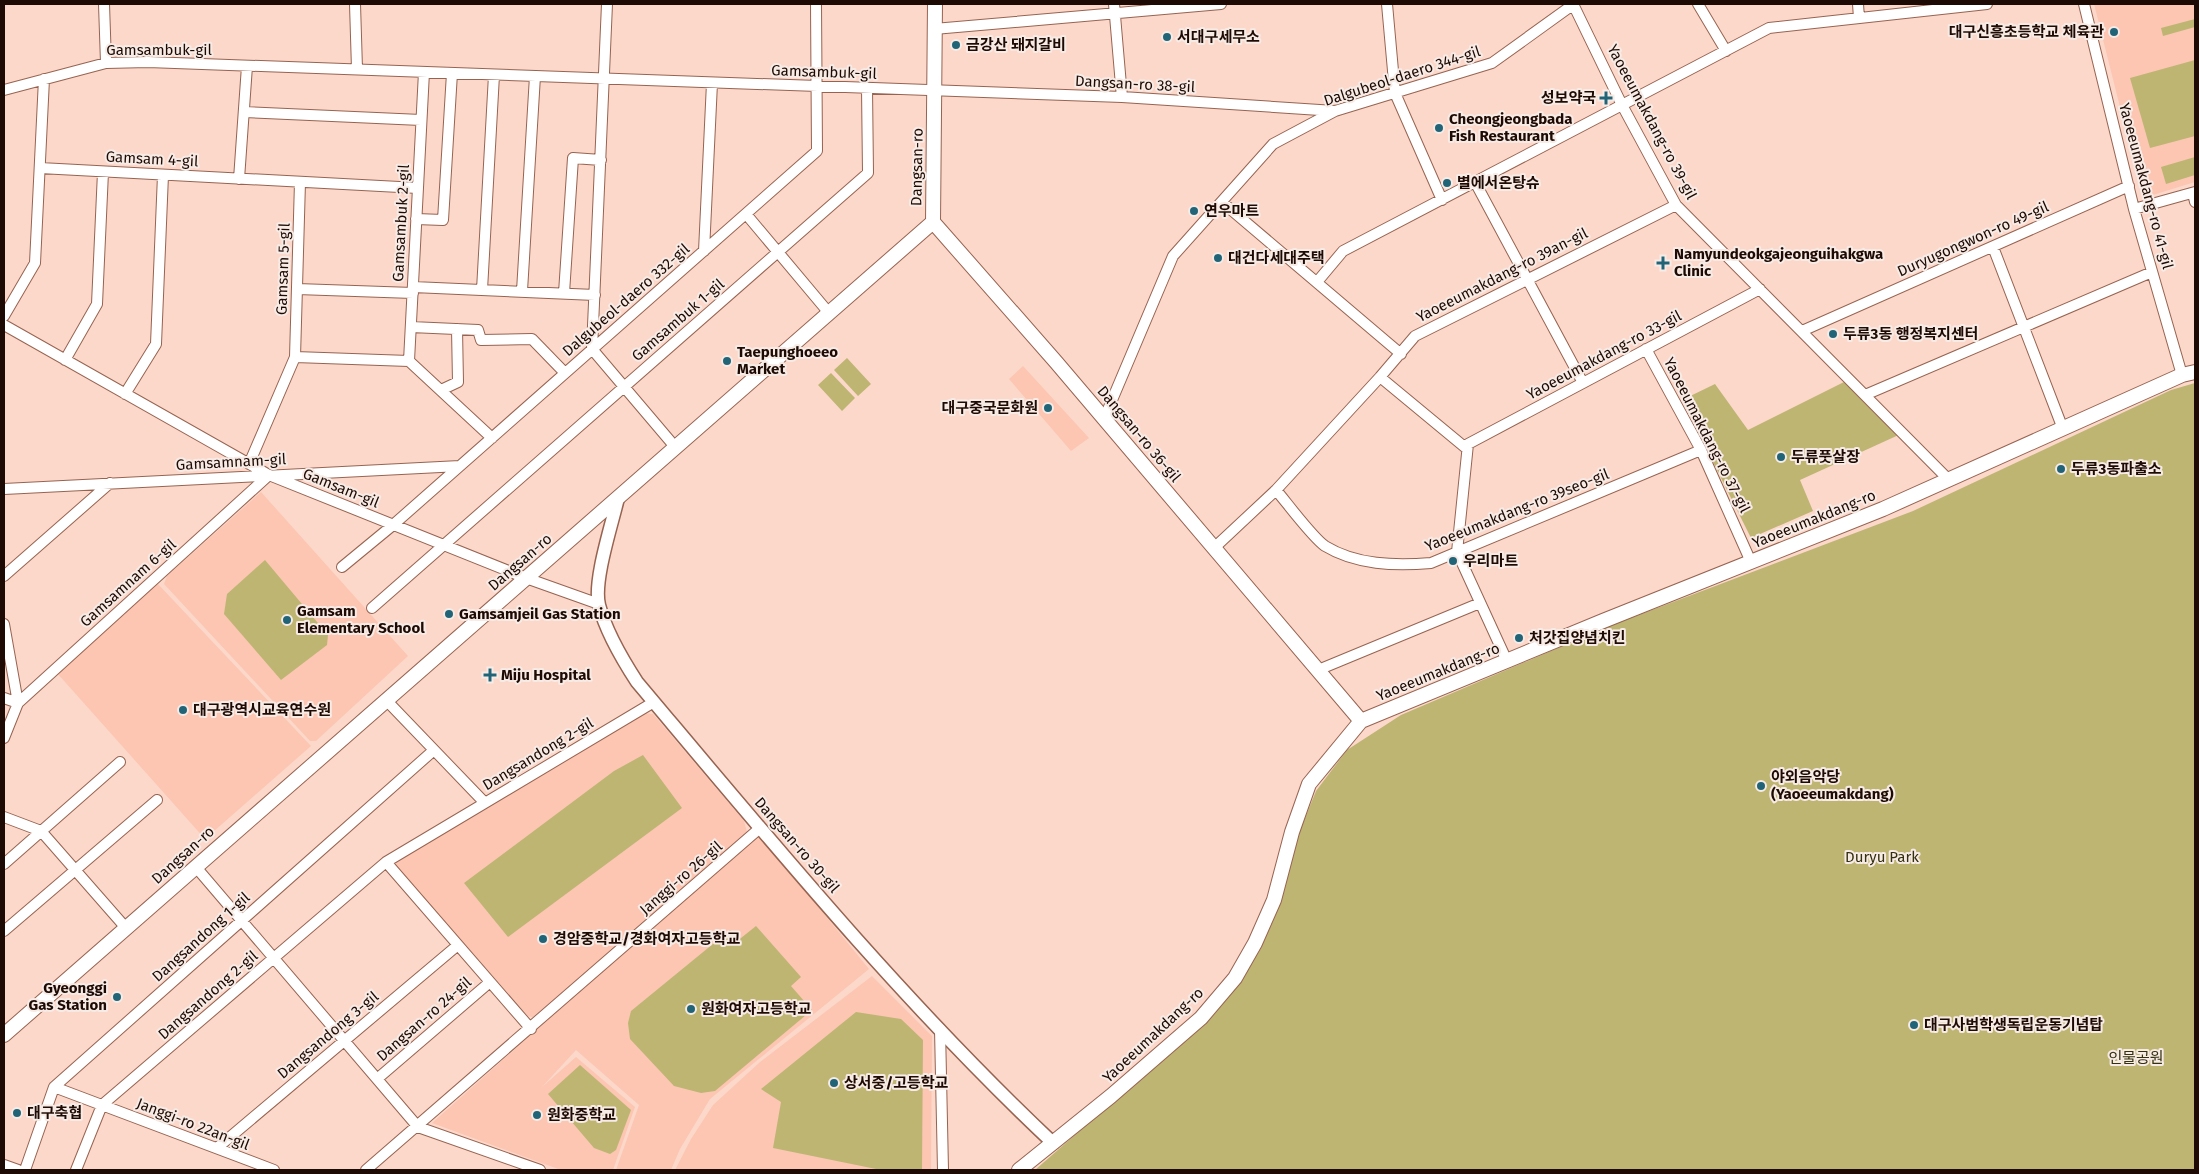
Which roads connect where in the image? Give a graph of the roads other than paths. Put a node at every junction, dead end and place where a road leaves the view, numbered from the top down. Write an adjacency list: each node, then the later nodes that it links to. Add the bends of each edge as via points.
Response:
1 (104, 4): 17 (street)
2 (355, 4): 19 (street)
3 (608, 4): 24 (street)
4 (816, 4): 27 (street, Dalgubeol-daero 332-gil)
5 (935, 4): 15 (main road, Dangsan-ro)
6 (1221, 4): 13 (street)
7 (1387, 4): 31 (street)
8 (1574, 4): 31 (street, Dalgubeol-daero 344-gil, via 1492,63); 33 (street, Yaoeeumakdang-ro 39-gil)
9 (1698, 4): 16 (street)
10 (1858, 4): 14 (street)
11 (1987, 4): 14 (street)
12 (2084, 4): 44 (street, Yaoeeumakdang-ro 41-gil)
13 (1115, 8): 15 (street); 32 (street)
14 (1859, 18): 16 (street, via 1768,28)
15 (934, 29): 30 (main road, Dangsan-ro)
16 (1726, 51): 33 (street)
17 (106, 63): 18 (street, Gamsambuk-gil); 25 (street, Gamsambuk-gil)
18 (247, 66): 19 (street, Gamsambuk-gil); 35 (street)
19 (357, 70): 20 (street, Gamsambuk-gil)
20 (424, 72): 21 (street, Gamsambuk-gil); 36 (street, Gamsambuk 2-gil)
21 (452, 73): 22 (street, Gamsambuk-gil); 52 (street, via 443,220)
22 (494, 75): 23 (street, Gamsambuk-gil); 63 (street)
23 (534, 76): 24 (street, Gamsambuk-gil); 64 (street)
24 (605, 78): 26 (street, Gamsambuk-gil); 37 (street)
25 (44, 80): 29 (street, Gamsambuk-gil); 38 (street)
26 (712, 83): 27 (street, Gamsambuk-gil); 55 (street)
27 (817, 86): 28 (street, Gamsambuk-gil); 51 (street, Dalgubeol-daero 332-gil, via 817,151)
28 (867, 88): 30 (street, Gamsambuk-gil); 56 (street, Gamsambuk 1-gil, via 868,174)
29 (4, 90)
30 (934, 91): 32 (street, Dangsan-ro 38-gil); 53 (main road, Dangsan-ro)
31 (1395, 92): 34 (street, Dalgubeol-daero 344-gil); 47 (street)
32 (1122, 98): 34 (street, Dangsan-ro 38-gil)
33 (1622, 105): 43 (street); 49 (street, Yaoeeumakdang-ro 39-gil)
34 (1335, 111): 48 (street, Dalgubeol-daero 344-gil, via 1273,144)
35 (244, 112): 36 (street); 41 (street)
36 (422, 120): 45 (street, Gamsambuk 2-gil)
37 (601, 160): 65 (street, via 573,158); 66 (street)
38 (40, 168): 39 (street, Gamsam 4-gil); 68 (street, via 35,263)
39 (103, 172): 40 (street, Gamsam 4-gil); 78 (street, via 97,304)
40 (163, 175): 41 (street, Gamsam 4-gil); 86 (street, via 156,344)
41 (239, 179): 42 (street, Gamsam 4-gil)
42 (300, 182): 45 (street, Gamsam 4-gil); 61 (street, Gamsam 5-gil)
43 (1475, 182): 47 (street); 58 (street)
44 (2129, 186): 50 (street, Yaoeeumakdang-ro 41-gil); 54 (street, Duryugongwon-ro 49-gil)
45 (418, 188): 52 (street, Gamsambuk 2-gil)
46 (2194, 196): 50 (street)
47 (1442, 200): 59 (street, via 1342,252)
48 (1222, 202): 59 (street); 88 (street, Dalgubeol-daero 344-gil, via 1173,256)
49 (1676, 205): 58 (street, Yaoeeumakdang-ro 39an-gil); 60 (street, Yaoeeumakdang-ro 39-gil)
50 (2134, 208): 57 (street, Yaoeeumakdang-ro 41-gil)
51 (746, 214): 55 (street, Dalgubeol-daero 332-gil); 56 (street)
52 (416, 219): 62 (street, Gamsambuk 2-gil)
53 (933, 222): 67 (main road, Dangsan-ro); 88 (main road, Dangsan-ro 36-gil)
54 (1992, 247): 71 (street); 73 (street, Duryugongwon-ro 49-gil)
55 (704, 251): 74 (street, Dalgubeol-daero 332-gil)
56 (778, 252): 67 (street); 84 (street, Gamsambuk 1-gil)
57 (2152, 272): 71 (street); 81 (street, Yaoeeumakdang-ro 41-gil)
58 (1528, 280): 76 (street, Yaoeeumakdang-ro 39an-gil, via 1415,336); 83 (street)
59 (1317, 282): 76 (street)
60 (1760, 289): 73 (street, Yaoeeumakdang-ro 39-gil); 75 (street, Yaoeeumakdang-ro 33-gil)
61 (297, 290): 62 (street); 77 (street, Gamsam 5-gil)
62 (413, 290): 63 (street); 70 (street, Gamsambuk 2-gil)
63 (482, 290): 64 (street)
64 (522, 292): 65 (street)
65 (564, 293): 66 (street)
66 (595, 295): 74 (street)
67 (829, 313): 91 (main road, Dangsan-ro)
68 (4, 316)
69 (4, 325): 78 (street, Gamsam-gil)
70 (411, 327): 72 (street); 79 (street, Gamsambuk 2-gil)
71 (2024, 327): 87 (street); 89 (street)
72 (457, 329): 80 (street, via 478,330 481,340 532,339); 85 (street, via 458,382)
73 (1802, 332): 87 (street, Yaoeeumakdang-ro 39-gil)
74 (592, 349): 80 (street, Dalgubeol-daero 332-gil); 84 (street)
75 (1646, 349): 83 (street, Yaoeeumakdang-ro 33-gil); 93 (street, Yaoeeumakdang-ro 37-gil)
76 (1401, 354): 82 (street, Yaoeeumakdang-ro 39an-gil)
77 (295, 357): 79 (street); 94 (street, Gamsam 5-gil)
78 (65, 360): 86 (street, Gamsam-gil)
79 (409, 361): 85 (street)
80 (565, 373): 90 (street, Dalgubeol-daero 332-gil)
81 (2188, 374): 89 (main road, Yaoeeumakdang-ro)
82 (1380, 377): 92 (street); 100 (street, Yaoeeumakdang-ro 39an-gil)
83 (1583, 383): 92 (street, Yaoeeumakdang-ro 33-gil, via 1468,444)
84 (624, 387): 91 (street); 103 (street, Gamsambuk 1-gil)
85 (441, 390): 90 (street)
86 (125, 394): 94 (street, Gamsam-gil)
87 (1865, 395): 97 (street, Yaoeeumakdang-ro 39-gil)
88 (1104, 419): 104 (main road, Dangsan-ro 36-gil)
89 (2063, 429): 97 (main road, Yaoeeumakdang-ro)
90 (492, 438): 95 (street, Dalgubeol-daero 332-gil)
91 (676, 448): 101 (main road, Dangsan-ro)
92 (1467, 450): 105 (street)
93 (1701, 450): 105 (street, Yaoeeumakdang-ro 39seo-gil); 106 (street, Yaoeeumakdang-ro 37-gil)
94 (249, 464): 96 (street, Gamsam-gil)
95 (460, 466): 96 (street, Gamsamnam-gil); 102 (street, Dalgubeol-daero 332-gil)
96 (269, 475): 98 (street, Gamsamnam-gil); 102 (street, Gamsam-gil); 119 (street, Gamsamnam 6-gil)
97 (1949, 480): 106 (main road, Yaoeeumakdang-ro)
98 (110, 484): 99 (street, Gamsamnam-gil); 108 (street)
99 (4, 489)
100 (1276, 490): 104 (street, Yaoeeumakdang-ro 39an-gil); 105 (street, Yaoeeumakdang-ro 39seo-gil, via 1324,545 1352,557 1394,566 1431,563)
101 (618, 498): 109 (main road, Dangsan-ro); 111 (street, via 600,575)
102 (393, 525): 103 (street, Gamsam-gil); 107 (street, Dalgubeol-daero 332-gil)
103 (444, 545): 109 (street, Gamsam-gil); 112 (street)
104 (1214, 548): 115 (main road, Dangsan-ro 36-gil)
105 (1457, 552): 110 (street)
106 (1751, 562): 114 (main road, Yaoeeumakdang-ro)
107 (342, 567)
108 (4, 576)
109 (526, 578): 111 (street); 117 (main road, Dangsan-ro)
110 (1480, 603): 114 (street); 115 (street)
111 (599, 604): 118 (street, Dangsan-ro 30-gil, via 620,656 636,682)
112 (372, 608)
113 (4, 624): 119 (street)
114 (1507, 661): 120 (main road, Yaoeeumakdang-ro)
115 (1318, 670): 120 (main road, Dangsan-ro 36-gil)
116 (4, 698): 119 (street)
117 (386, 700): 122 (street); 131 (main road, Dangsan-ro)
118 (654, 702): 125 (street, Dangsandong 2-gil); 127 (street, Dangsan-ro 30-gil)
119 (18, 703): 121 (street)
120 (1361, 721): 147 (main road, Yaoeeumakdang-ro, via 1309,784 1274,900 1235,978 1201,1018)
121 (4, 738)
122 (434, 750): 125 (street); 133 (street, Dangsandong 1-gil)
123 (120, 762): 128 (street)
124 (157, 800): 132 (street)
125 (485, 803): 129 (street, Dangsandong 2-gil)
126 (4, 817): 128 (street)
127 (760, 828): 139 (street, Janggi-ro 26-gil); 140 (street, Dangsan-ro 30-gil)
128 (41, 831): 130 (street); 132 (street)
129 (386, 862): 136 (street); 137 (street, Dangsandong 2-gil)
130 (4, 864)
131 (195, 866): 133 (street, Dangsan-ro 24-gil); 134 (main road, Dangsan-ro)
132 (75, 870): 134 (street); 135 (street)
133 (242, 921): 137 (street, Dangsan-ro 24-gil); 144 (street, Dangsandong 1-gil)
134 (126, 928): 141 (main road, Dangsan-ro)
135 (4, 931)
136 (458, 945): 138 (street); 142 (street, Dangsandong 3-gil)
137 (274, 958): 142 (street, Dangsan-ro 24-gil); 145 (street, Dangsandong 2-gil)
138 (490, 982): 139 (street); 143 (street, Dangsan-ro 24-gil)
139 (531, 1029): 146 (street, Janggi-ro 26-gil)
140 (940, 1029): 147 (street, Dangsan-ro 30-gil); 156 (street)
141 (4, 1035)
142 (345, 1041): 143 (street, Dangsan-ro 24-gil); 148 (street, Dangsandong 3-gil)
143 (377, 1078): 146 (street, Dangsan-ro 24-gil)
144 (54, 1087): 145 (street, Janggi-ro 22an-gil); 151 (street, Dangsandong 1-gil)
145 (102, 1105): 148 (street, Janggi-ro 22an-gil); 152 (street, Dangsandong 2-gil)
146 (418, 1127): 154 (street, Janggi-ro 26-gil); 155 (street)
147 (1053, 1143): 157 (main road, Yaoeeumakdang-ro)
148 (217, 1148): 153 (street, Janggi-ro 22an-gil)
149 (4, 1165): 150 (street)
150 (18, 1170)
151 (25, 1170)
152 (76, 1170)
153 (274, 1170)
154 (366, 1170)
155 (540, 1170)
156 (943, 1170)
157 (1019, 1170)

